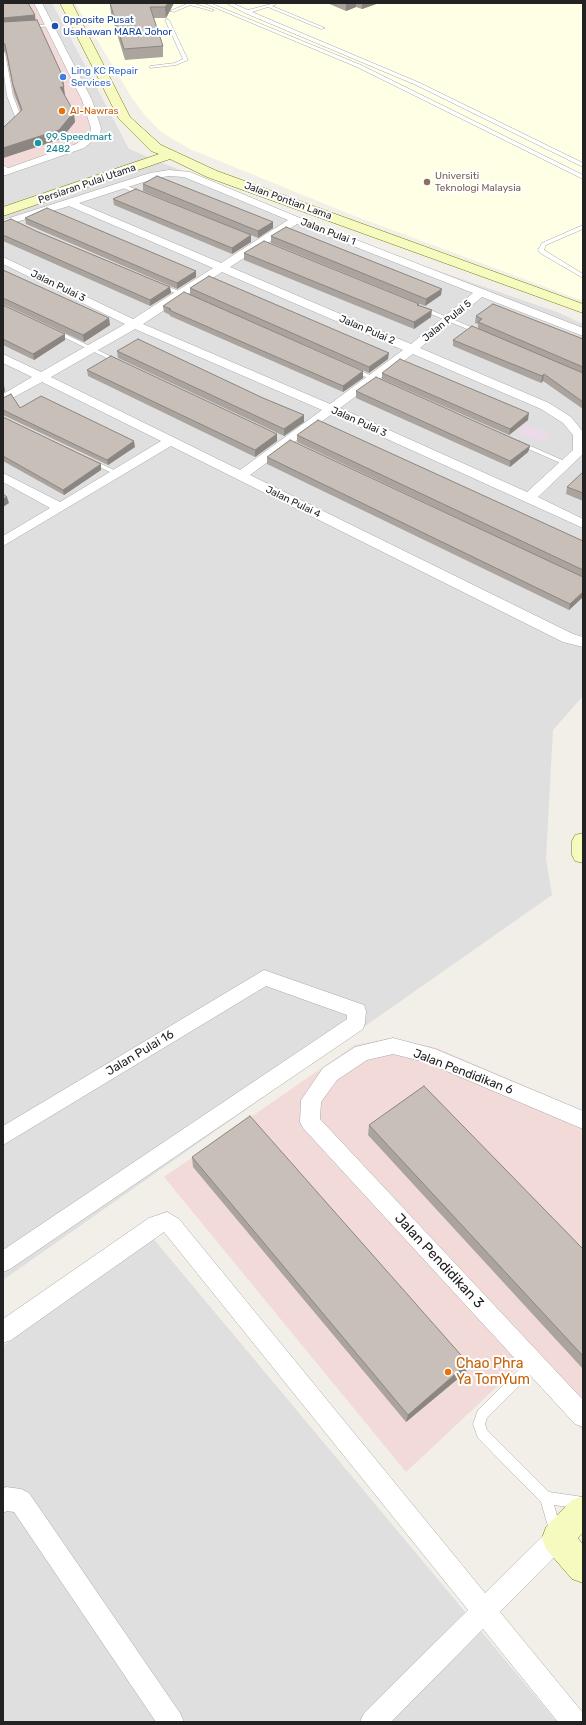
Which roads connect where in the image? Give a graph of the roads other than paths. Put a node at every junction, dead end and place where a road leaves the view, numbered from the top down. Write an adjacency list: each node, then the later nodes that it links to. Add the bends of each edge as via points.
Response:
1 (38, 3): 11 (street)
2 (67, 3): 18 (street, Jalan Pontian Lama)
3 (206, 3): 7 (lane)
4 (228, 3): 9 (lane)
5 (274, 3): 6 (lane)
6 (269, 6): 9 (lane); 13 (lane)
7 (218, 8): 8 (lane, via 211,10 190,4); 26 (lane, via 359,66)
8 (172, 10)
9 (247, 12): 22 (lane, via 418,84)
10 (167, 20): 15 (lane, via 186,60)
11 (49, 25): 12 (lane); 24 (street, via 78,87 87,100 96,128 95,135 80,146)
12 (18, 28)
13 (323, 28)
14 (3, 53): 16 (lane)
15 (152, 67)
16 (10, 96): 17 (lane); 19 (lane, via 19,119)
17 (3, 97)
18 (125, 119): 20 (street, Jalan Pontian Lama); 23 (street, via 138,145)
19 (3, 135)
20 (156, 148): 21 (street, Jalan Pontian Lama); 23 (street, Persiaran Pulai Utama)
21 (170, 155): 23 (street, Persiaran Pulai Utama); 25 (street, Jalan Pontian Lama)
22 (583, 165)
23 (118, 167): 25 (street, via 164,164); 29 (street, Persiaran Pulai Utama); 31 (street, Persiaran Pulai Utama)
24 (5, 170)
25 (212, 174): 42 (street, Jalan Pontian Lama)
26 (583, 177)
27 (123, 186): 28 (lane); 30 (street, Jalan Pulai 1); 32 (street, Jalan Pulai 1, via 154,175 186,174)
28 (152, 198)
29 (3, 199)
30 (70, 203): 31 (street, Jalan Pulai 1); 35 (street, Jalan Pulai 2)
31 (9, 220)
32 (296, 220): 35 (street); 38 (street, Jalan Pulai 1)
33 (583, 227): 36 (lane, via 544,244 541,250)
34 (3, 260): 44 (street, Jalan Pulai 3)
35 (221, 268): 39 (street); 49 (street, Jalan Pulai 2)
36 (583, 276)
37 (152, 282): 39 (lane)
38 (481, 292): 43 (street, Jalan Pulai 5); 46 (street, Jalan Pulai 1)
39 (181, 294): 40 (lane); 44 (street)
40 (195, 300)
41 (413, 304): 43 (lane)
42 (583, 309)
43 (449, 319): 47 (lane); 49 (street, Jalan Pulai 5)
44 (134, 324): 48 (street); 57 (street, Jalan Pulai 3)
45 (50, 329): 48 (lane)
46 (583, 332)
47 (485, 334)
48 (91, 348): 51 (lane); 53 (street)
49 (412, 349): 54 (street, Jalan Pulai 5); 61 (street, Jalan Pulai 2, via 545,406 567,420 579,435 579,451)
50 (3, 358): 53 (street, Jalan Pulai 4)
51 (126, 365)
52 (344, 366): 54 (lane)
53 (41, 377): 56 (street); 59 (street, Jalan Pulai 4)
54 (372, 378): 55 (lane); 57 (street, Jalan Pulai 5)
55 (387, 385)
56 (3, 399)
57 (331, 409): 63 (street, Jalan Pulai 5); 65 (street, Jalan Pulai 3)
58 (509, 439): 61 (lane)
59 (171, 441): 62 (street); 63 (street, Jalan Pulai 4)
60 (84, 457): 62 (lane)
61 (567, 464): 65 (street, Jalan Pulai 2)
62 (118, 474): 66 (street)
63 (241, 476): 69 (street, Jalan Pulai 4, via 568,638)
64 (3, 477): 66 (street)
65 (529, 498): 67 (street, Jalan Pulai 3)
66 (59, 507): 68 (street)
67 (583, 524)
68 (3, 542)
69 (583, 642)
70 (583, 841): 71 (street)
71 (583, 855)
72 (311, 1100): 73 (street, Jalan Pendidikan 6, via 330,1074 355,1057 393,1046 428,1055); 77 (street, Jalan Pendidikan 3, via 310,1122)
73 (583, 1120)
74 (3, 1136): 75 (street, Jalan Pulai 16, via 264,978 357,1012 356,1023)
75 (3, 1262)
76 (3, 1332): 85 (street, via 156,1225 167,1222)
77 (534, 1363): 78 (street, Jalan Pendidikan 3); 79 (lane, via 482,1414 479,1424 482,1434)
78 (583, 1416)
79 (546, 1498): 81 (lane); 83 (lane)
80 (3, 1501): 86 (street, via 21,1501)
81 (583, 1503)
82 (583, 1511): 83 (street)
83 (557, 1538): 84 (street); 85 (street)
84 (583, 1568)
85 (483, 1611): 87 (street); 88 (street)
86 (171, 1722)
87 (373, 1722)
88 (574, 1722)

